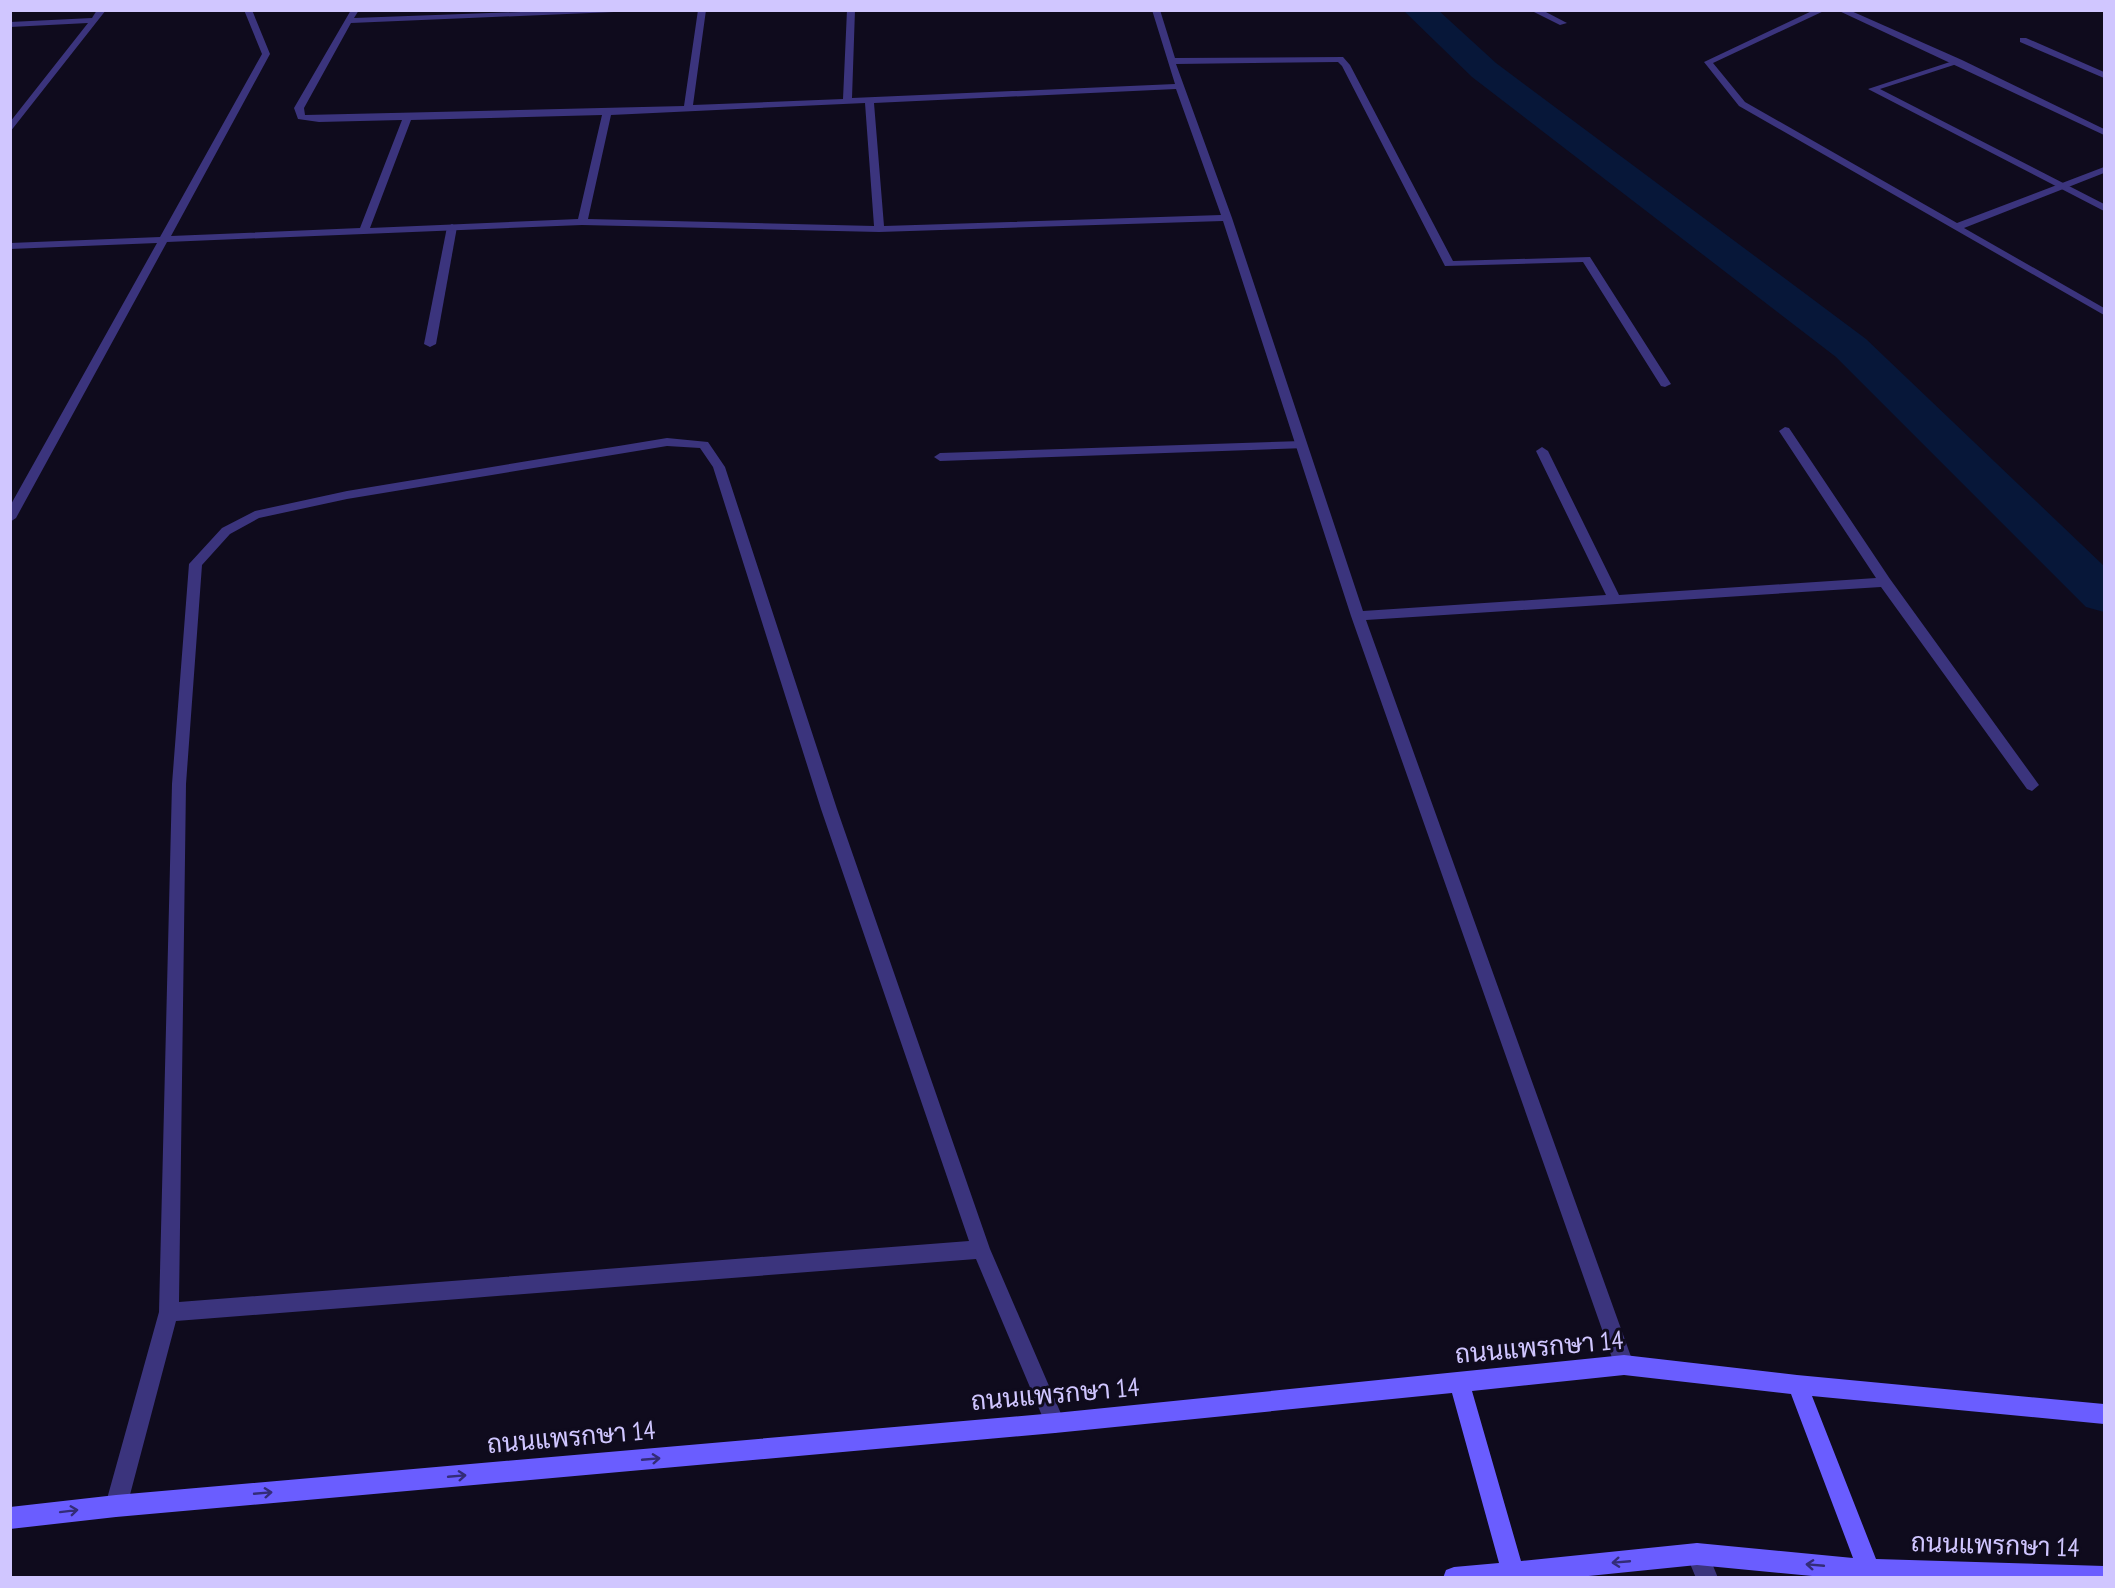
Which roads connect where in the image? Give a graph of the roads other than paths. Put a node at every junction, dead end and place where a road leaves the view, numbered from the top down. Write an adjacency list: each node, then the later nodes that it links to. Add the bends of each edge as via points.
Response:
1 (102, 10): 14 (street)
2 (248, 10): 41 (street, via 266,54)
3 (355, 10): 15 (street)
4 (657, 10): 11 (street)
5 (702, 10): 25 (street)
6 (850, 10): 24 (street)
7 (1156, 10): 19 (street)
8 (1534, 10): 16 (street)
9 (1822, 10): 38 (street, via 1708,62 1742,104)
10 (1841, 10): 20 (street)
11 (650, 11): 12 (street)
12 (558, 12): 13 (street)
13 (454, 14): 15 (street)
14 (94, 20): 17 (street); 26 (street)
15 (349, 21): 29 (street, via 299,108 301,117)
16 (1563, 23)
17 (10, 25)
18 (2023, 40): 21 (street)
19 (1171, 61): 22 (street); 45 (street, via 1340,59 1449,264 1586,259)
20 (1959, 62): 31 (street); 33 (street, via 1872,89)
21 (2104, 75)
22 (1181, 86): 23 (street); 35 (street)
23 (869, 100): 24 (street); 40 (street)
24 (847, 101): 25 (street)
25 (688, 108): 28 (street)
26 (25, 110): 27 (street); 30 (street)
27 (10, 111)
28 (607, 112): 29 (street); 36 (street)
29 (408, 115): 39 (street)
30 (10, 129)
31 (2104, 132)
32 (2104, 170): 33 (street)
33 (2062, 185): 34 (street); 38 (street)
34 (2104, 208)
35 (1227, 218): 40 (street); 47 (street)
36 (582, 222): 37 (street); 40 (street)
37 (452, 226): 39 (street); 44 (street)
38 (1957, 227): 43 (street)
39 (364, 230): 41 (street)
40 (879, 230)
41 (161, 241): 42 (street); 50 (street)
42 (10, 246)
43 (2104, 312)
44 (430, 344)
45 (1665, 384)
46 (1785, 431): 51 (street)
47 (1302, 445): 49 (street); 53 (street)
48 (1542, 452): 52 (street)
49 (940, 457)
50 (10, 518)
51 (1885, 582): 52 (street); 54 (street)
52 (1614, 599): 53 (street)
53 (1358, 616): 57 (street)
54 (2032, 785)
55 (981, 1249): 56 (street); 56 (street, via 829,808 719,467 704,445 667,442 347,495 255,515 226,531 196,564 179,784); 61 (street)
56 (169, 1312): 62 (street)
57 (1624, 1365): 58 (main road, ถนนแพรกษา 14); 59 (main road, ถนนแพรกษา 14)
58 (1459, 1382): 61 (main road, ถนนแพรกษา 14); 65 (main road)
59 (1797, 1385): 60 (main road, ถนนแพรกษา 14); 66 (main road)
60 (2104, 1414)
61 (1055, 1423): 62 (main road, ถนนแพรกษา 14, one-way to 61)
62 (116, 1506): 63 (main road, ถนนแพรกษา 14, one-way to 62)
63 (10, 1518)
64 (1697, 1554): 65 (main road, ถนนแพรกษา 14, one-way to 65); 66 (main road, ถนนแพรกษา 14, one-way to 64); 69 (street)
65 (1513, 1572): 68 (main road, ถนนแพรกษา 14)
66 (1870, 1574): 67 (main road, ถนนแพรกษา 14)
67 (2104, 1577)
68 (1454, 1578)
69 (1707, 1578)

